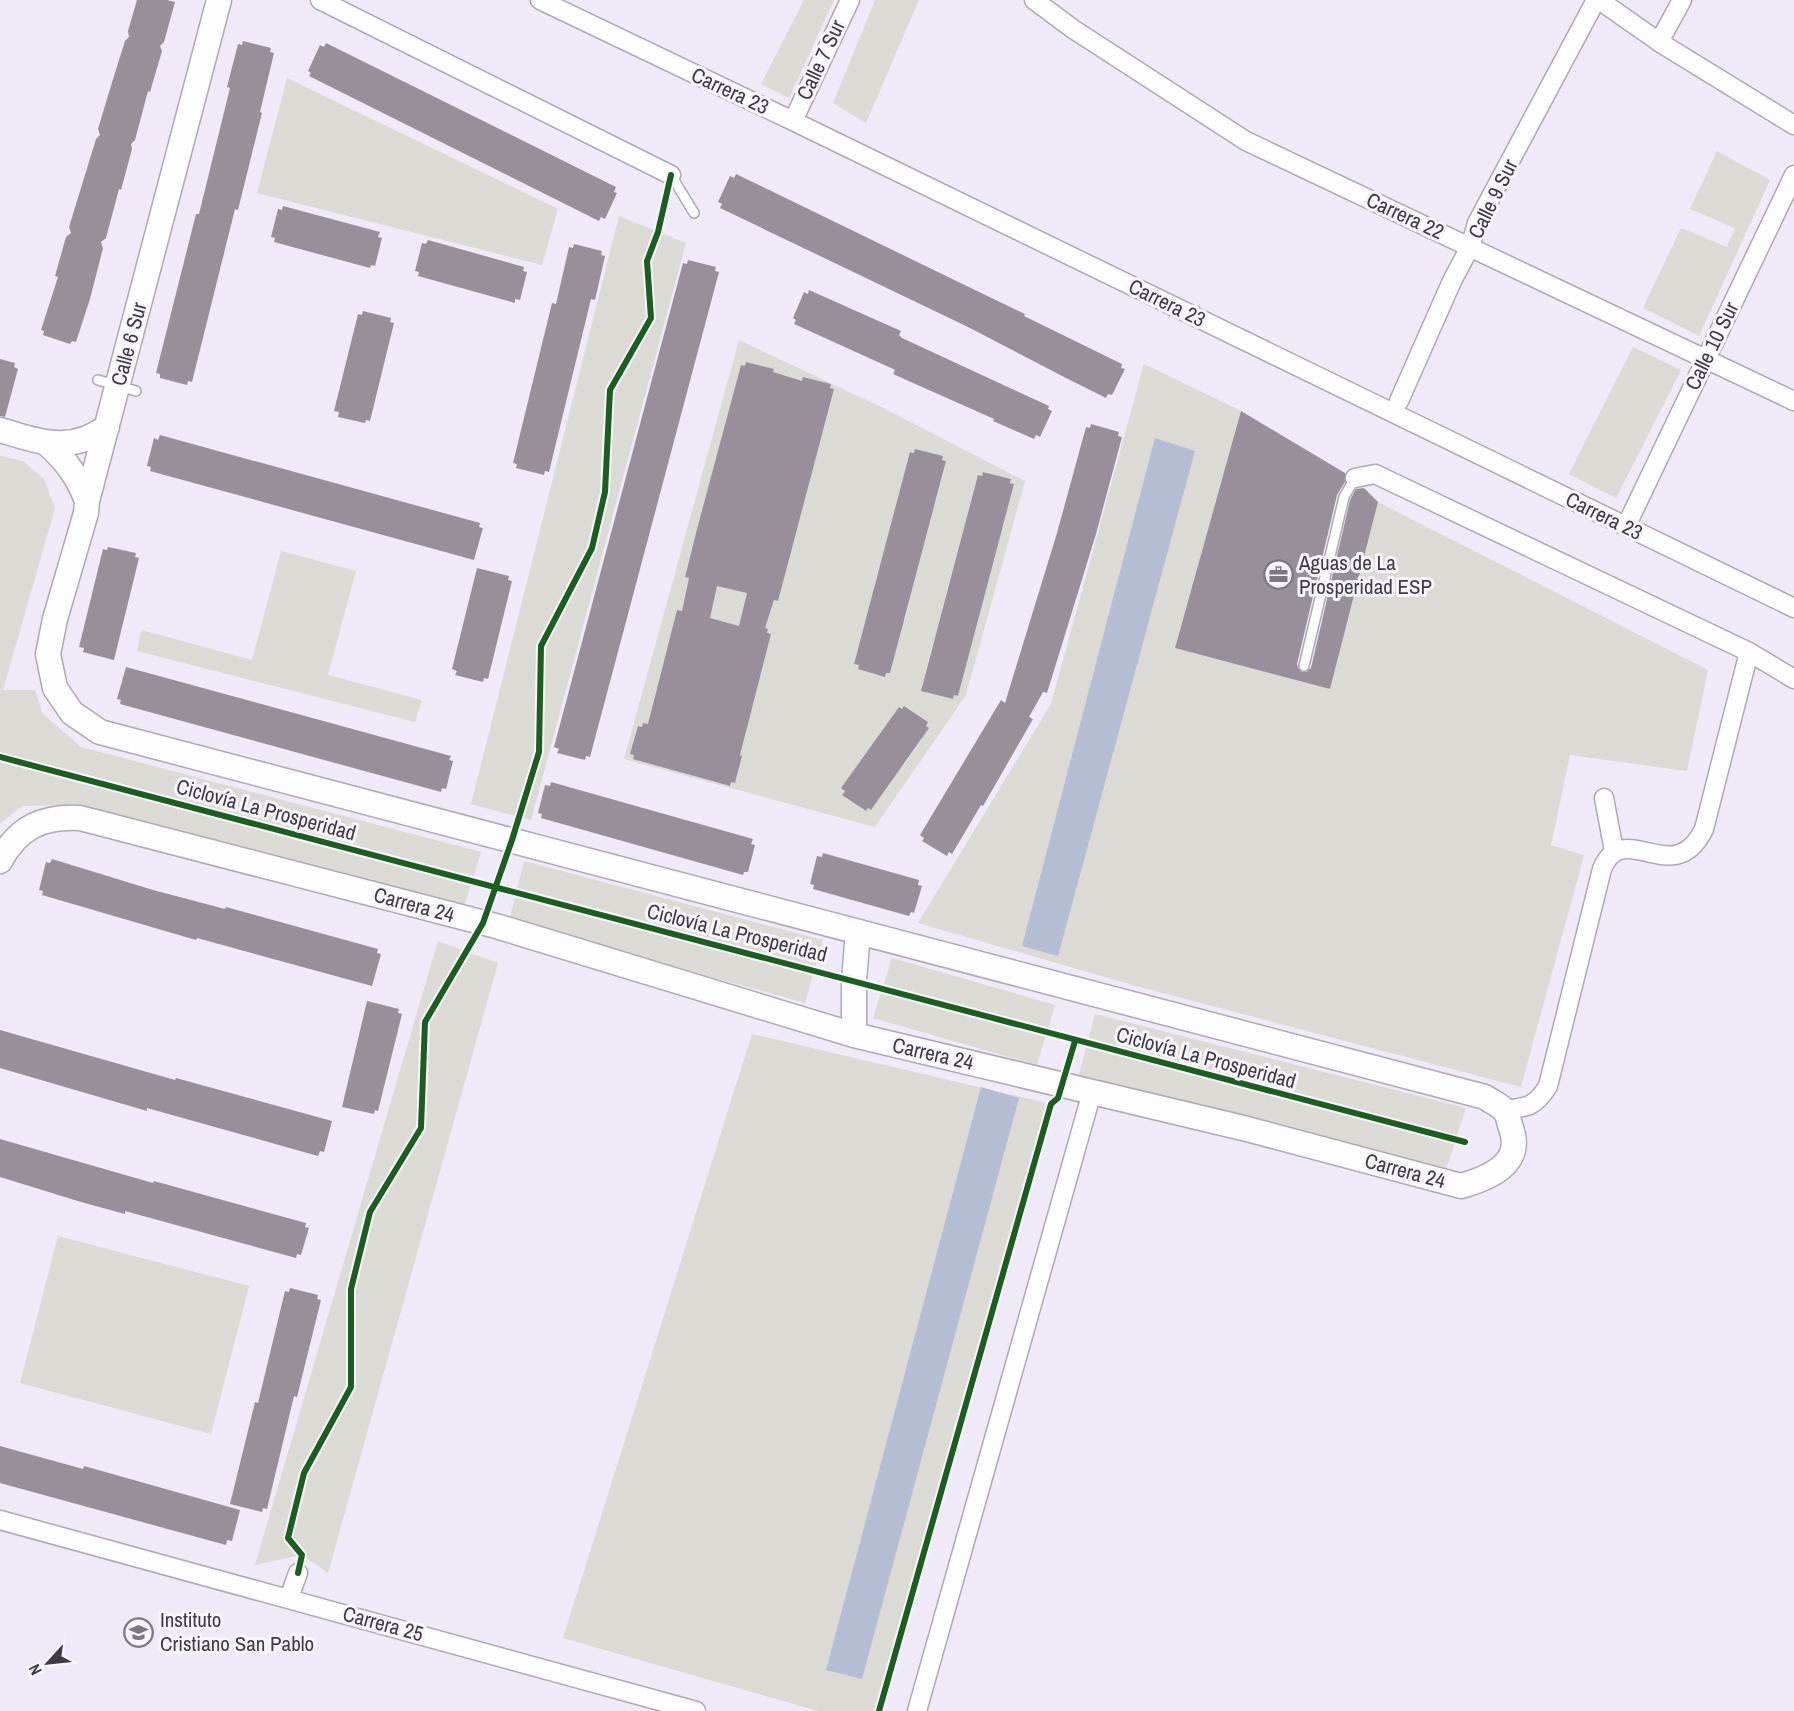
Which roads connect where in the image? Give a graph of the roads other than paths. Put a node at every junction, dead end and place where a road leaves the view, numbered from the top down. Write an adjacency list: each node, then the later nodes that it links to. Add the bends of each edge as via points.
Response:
1 (219, 0): 18 (street, Calle 6 Sur)
2 (320, 0): 11 (street)
3 (540, 0): 9 (street, Carrera 23)
4 (850, 0): 9 (street, Calle 7 Sur)
5 (1034, 0): 14 (street, Carrera 22, via 1246,141)
6 (1597, 0): 8 (street); 14 (street, Calle 9 Sur, via 1477,223)
7 (1682, 0): 8 (street)
8 (1659, 42): 10 (street)
9 (793, 121): 24 (street, Carrera 23)
10 (1794, 125)
11 (671, 175): 13 (lane)
12 (1794, 175): 15 (street, Calle 10 Sur)
13 (694, 213)
14 (1470, 247): 15 (street, Carrera 22); 16 (street, Calle 9 Sur)
15 (1707, 360): 17 (street, Carrera 22); 23 (street, Calle 10 Sur)
16 (1399, 401)
17 (1794, 401)
18 (107, 427): 20 (street, via 78,442); 22 (street, Calle 6 Sur)
19 (0, 430): 20 (street)
20 (46, 443): 22 (street, via 71,469)
21 (1355, 478): 25 (street, via 1375,474); 26 (lane, via 1344,497)
22 (87, 501): 31 (street, Calle 6 Sur, via 48,654 55,688 72,713 100,732)
23 (1630, 518)
24 (1794, 608)
25 (1749, 652): 27 (street); 29 (street, via 1698,841 1689,850 1671,856 1622,848)
26 (1305, 666)
27 (1794, 679)
28 (1604, 798): 29 (street)
29 (1614, 851): 34 (street, via 1602,869 1548,1086 1538,1101 1528,1107)
30 (0, 861): 32 (street, Carrera 24, via 9,844 31,826 59,817 80,818 496,927)
31 (858, 932): 32 (street); 34 (street, via 1478,1095)
32 (854, 1035): 33 (street, Carrera 24)
33 (1092, 1092): 34 (street, Carrera 24, via 1461,1186 1486,1179 1506,1164 1514,1136); 39 (street)
34 (1504, 1110)
35 (0, 1520): 37 (street, Carrera 25)
36 (298, 1573): 37 (street)
37 (289, 1598): 38 (street, Carrera 25)
38 (696, 1711)
39 (917, 1711)

